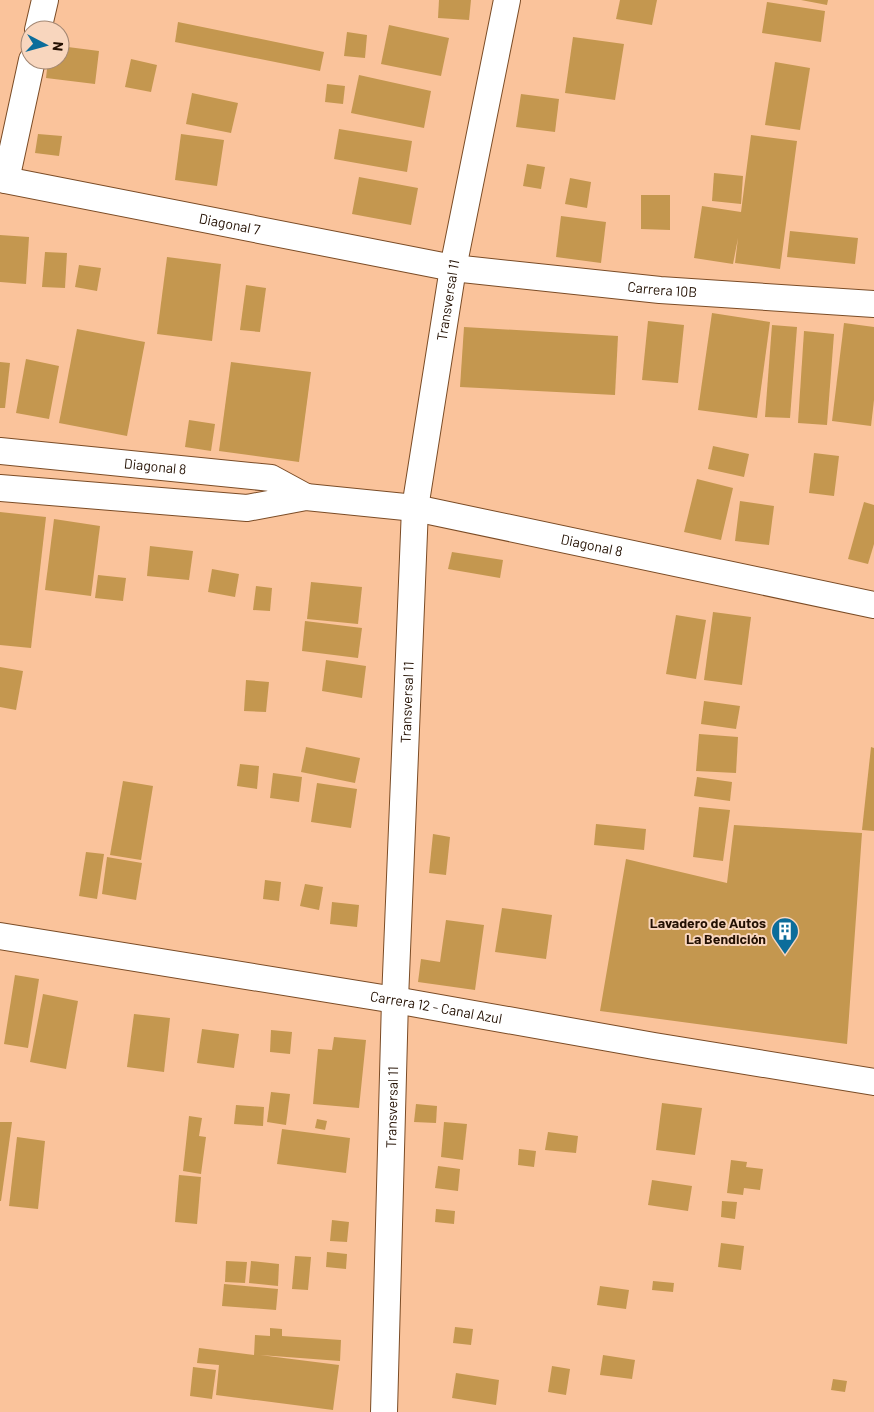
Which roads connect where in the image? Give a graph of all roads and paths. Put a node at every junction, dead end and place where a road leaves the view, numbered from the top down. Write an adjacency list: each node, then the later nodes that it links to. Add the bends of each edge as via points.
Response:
1 (45, 0): 3 (street)
2 (507, 0): 7 (street, Transversal 11)
3 (40, 20)
4 (30, 70): 6 (street)
5 (0, 154): 6 (street)
6 (3, 180): 7 (street, Diagonal 7)
7 (452, 268): 8 (street, Carrera 10B, via 660,290); 12 (street, Transversal 11)
8 (874, 304)
9 (0, 451): 11 (street, Diagonal 8, via 271,478)
10 (0, 488): 11 (street, Diagonal 8, via 247,508)
11 (306, 497): 12 (street, Diagonal 8)
12 (415, 508): 13 (street, Diagonal 8); 15 (street, Transversal 11)
13 (874, 605)
14 (0, 936): 15 (street, Carrera 12 - Canal Azul)
15 (395, 1000): 16 (street, Carrera 12 - Canal Azul); 17 (street, Transversal 11)
16 (874, 1082)
17 (384, 1412)

